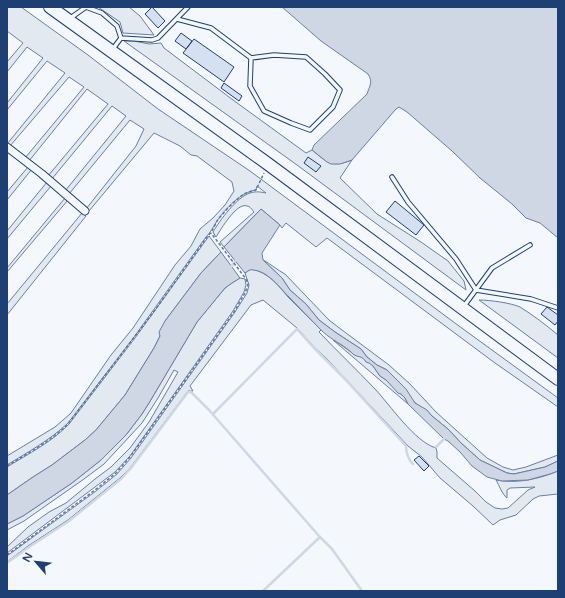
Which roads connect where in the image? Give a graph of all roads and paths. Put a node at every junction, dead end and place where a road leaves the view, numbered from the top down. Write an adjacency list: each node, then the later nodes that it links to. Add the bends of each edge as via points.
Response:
1 (50, 7): 4 (highway)
2 (188, 7): 3 (lane)
3 (177, 18): 5 (lane, via 158,38); 7 (lane, via 211,28)
4 (68, 20): 5 (lane, via 86,7 102,13 117,26); 6 (highway)
5 (121, 38): 6 (lane)
6 (111, 51): 9 (highway)
7 (251, 58): 7 (lane, via 250,86 264,111 310,130 333,107 340,90 306,57 274,55)
8 (7, 147): 11 (street)
9 (268, 164): 12 (path, via 256,190 244,194 217,222); 15 (highway)
10 (392, 177): 14 (lane, via 408,202 456,259)
11 (85, 211)
12 (211, 233): 18 (path, via 68,424); 19 (path, via 246,278 246,292 234,312 116,473)
13 (530, 245): 14 (lane, via 492,268)
14 (476, 290): 15 (lane); 16 (lane, via 531,299)
15 (462, 308): 17 (highway)
16 (558, 308)
17 (558, 379)
18 (7, 466)
19 (7, 555)

